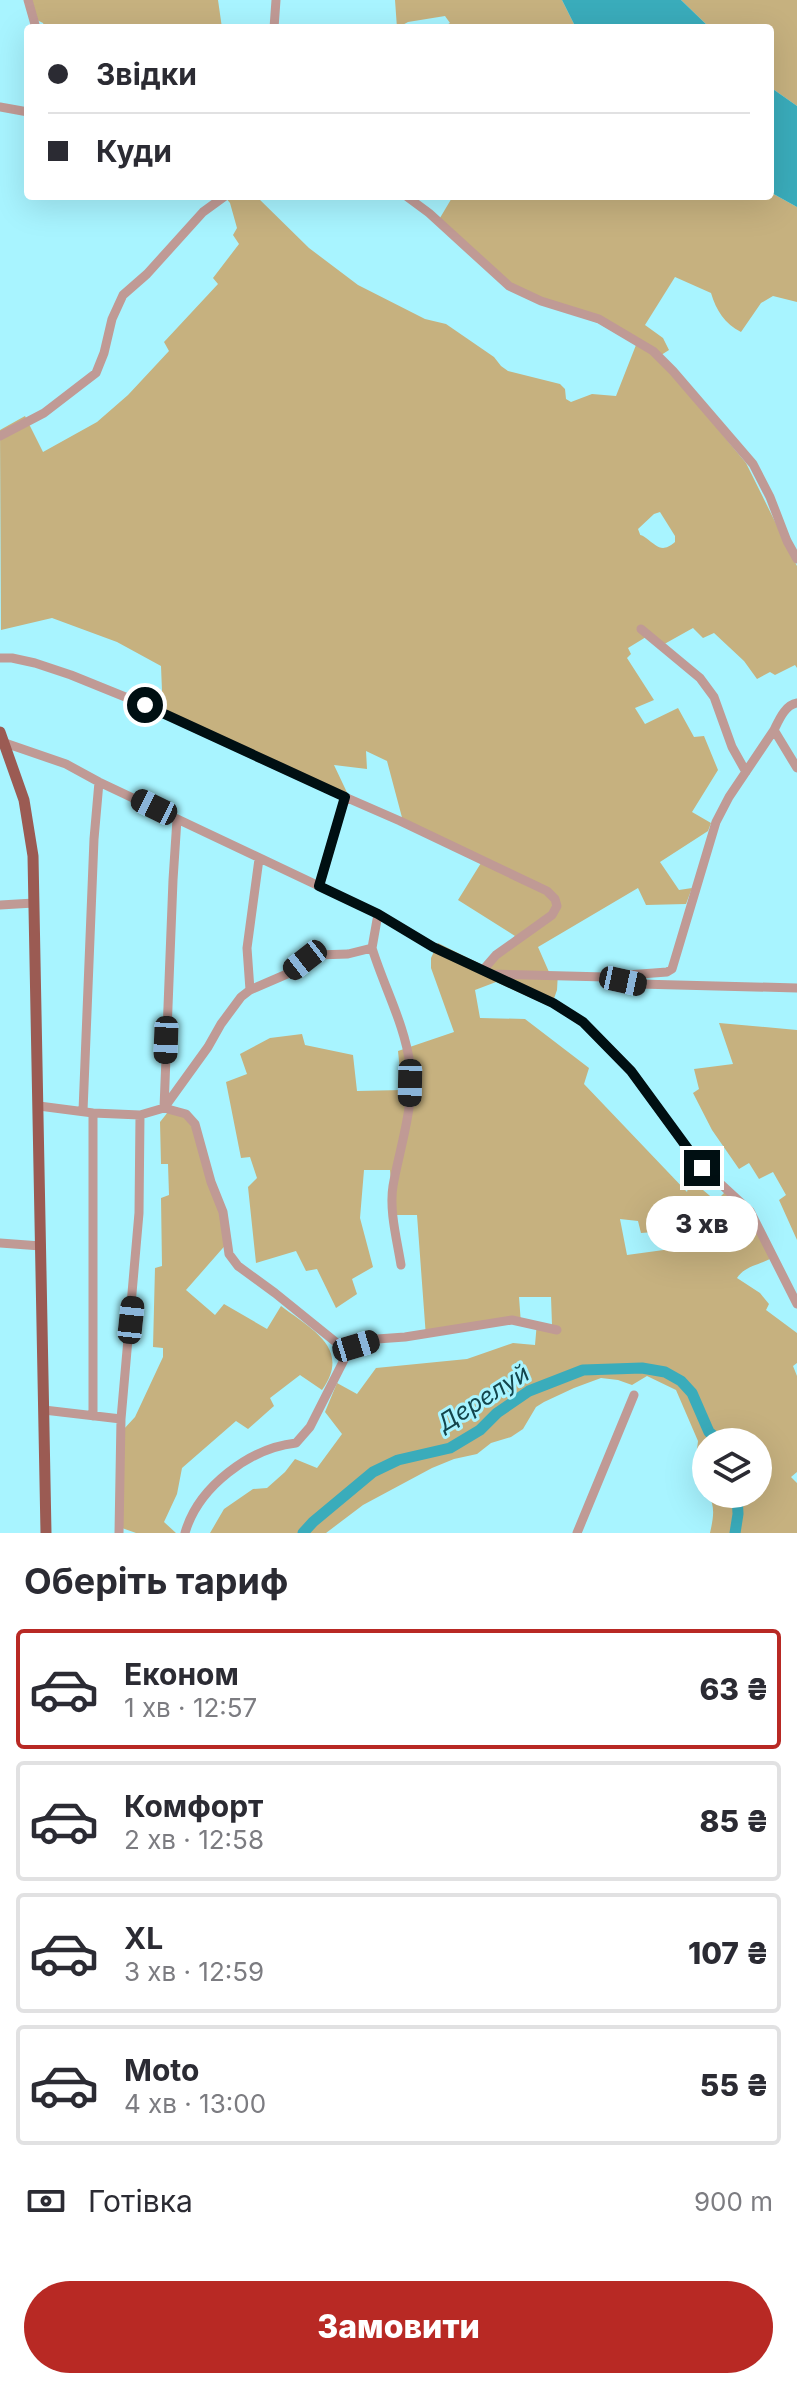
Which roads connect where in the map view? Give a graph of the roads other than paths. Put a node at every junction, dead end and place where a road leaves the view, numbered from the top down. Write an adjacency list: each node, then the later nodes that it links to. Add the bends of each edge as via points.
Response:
1 (28, 0): 3 (street)
2 (276, 0): 4 (street)
3 (35, 24)
4 (274, 24)
5 (0, 107): 6 (street)
6 (24, 111)
7 (220, 200): 9 (street, via 123,295 96,373 44,413)
8 (411, 200): 10 (street, via 509,286 599,319 653,351 753,464)
9 (0, 436)
10 (797, 559)
11 (641, 629): 17 (street, via 706,686)
12 (0, 658): 19 (street, via 71,675)
13 (797, 703): 14 (street, via 783,713)
14 (774, 730): 16 (street); 17 (street)
15 (3, 737): 18 (street); 23 (main road, via 28,819)
16 (797, 768)
17 (746, 772): 28 (street, via 716,822 672,969)
18 (99, 782): 20 (street); 33 (street)
19 (345, 797): 22 (street); 27 (street, via 555,899 552,915 496,955)
20 (177, 819): 21 (street); 32 (street)
21 (259, 859): 22 (street); 30 (street, via 247,948)
22 (319, 886): 25 (street)
23 (34, 903): 24 (street); 31 (main road)
24 (0, 905)
25 (378, 914): 26 (street); 27 (street)
26 (372, 948): 30 (street, via 317,955); 37 (street, via 410,1067 393,1188)
27 (488, 972): 28 (street); 38 (street, via 553,1003 607,1044 698,1163 750,1211)
28 (606, 977): 29 (street, via 639,984)
29 (797, 988)
30 (250, 990): 32 (street)
31 (39, 1106): 33 (street); 36 (main road)
32 (164, 1108): 34 (street); 40 (street, via 186,1114 195,1124 223,1212 229,1254 238,1266)
33 (88, 1112): 34 (street); 43 (street)
34 (140, 1115): 44 (street, via 139,1213)
35 (0, 1243): 36 (street)
36 (41, 1246): 42 (main road)
37 (401, 1265)
38 (797, 1304)
39 (557, 1330): 40 (street, via 512,1320 377,1339)
40 (348, 1352): 47 (street, via 310,1427 296,1443 276,1445 232,1470 207,1491)
41 (634, 1395): 48 (street)
42 (44, 1410): 43 (street); 45 (main road)
43 (93, 1416): 44 (street)
44 (121, 1419): 46 (street)
45 (46, 1533)
46 (119, 1533)
47 (185, 1533)
48 (577, 1533)

